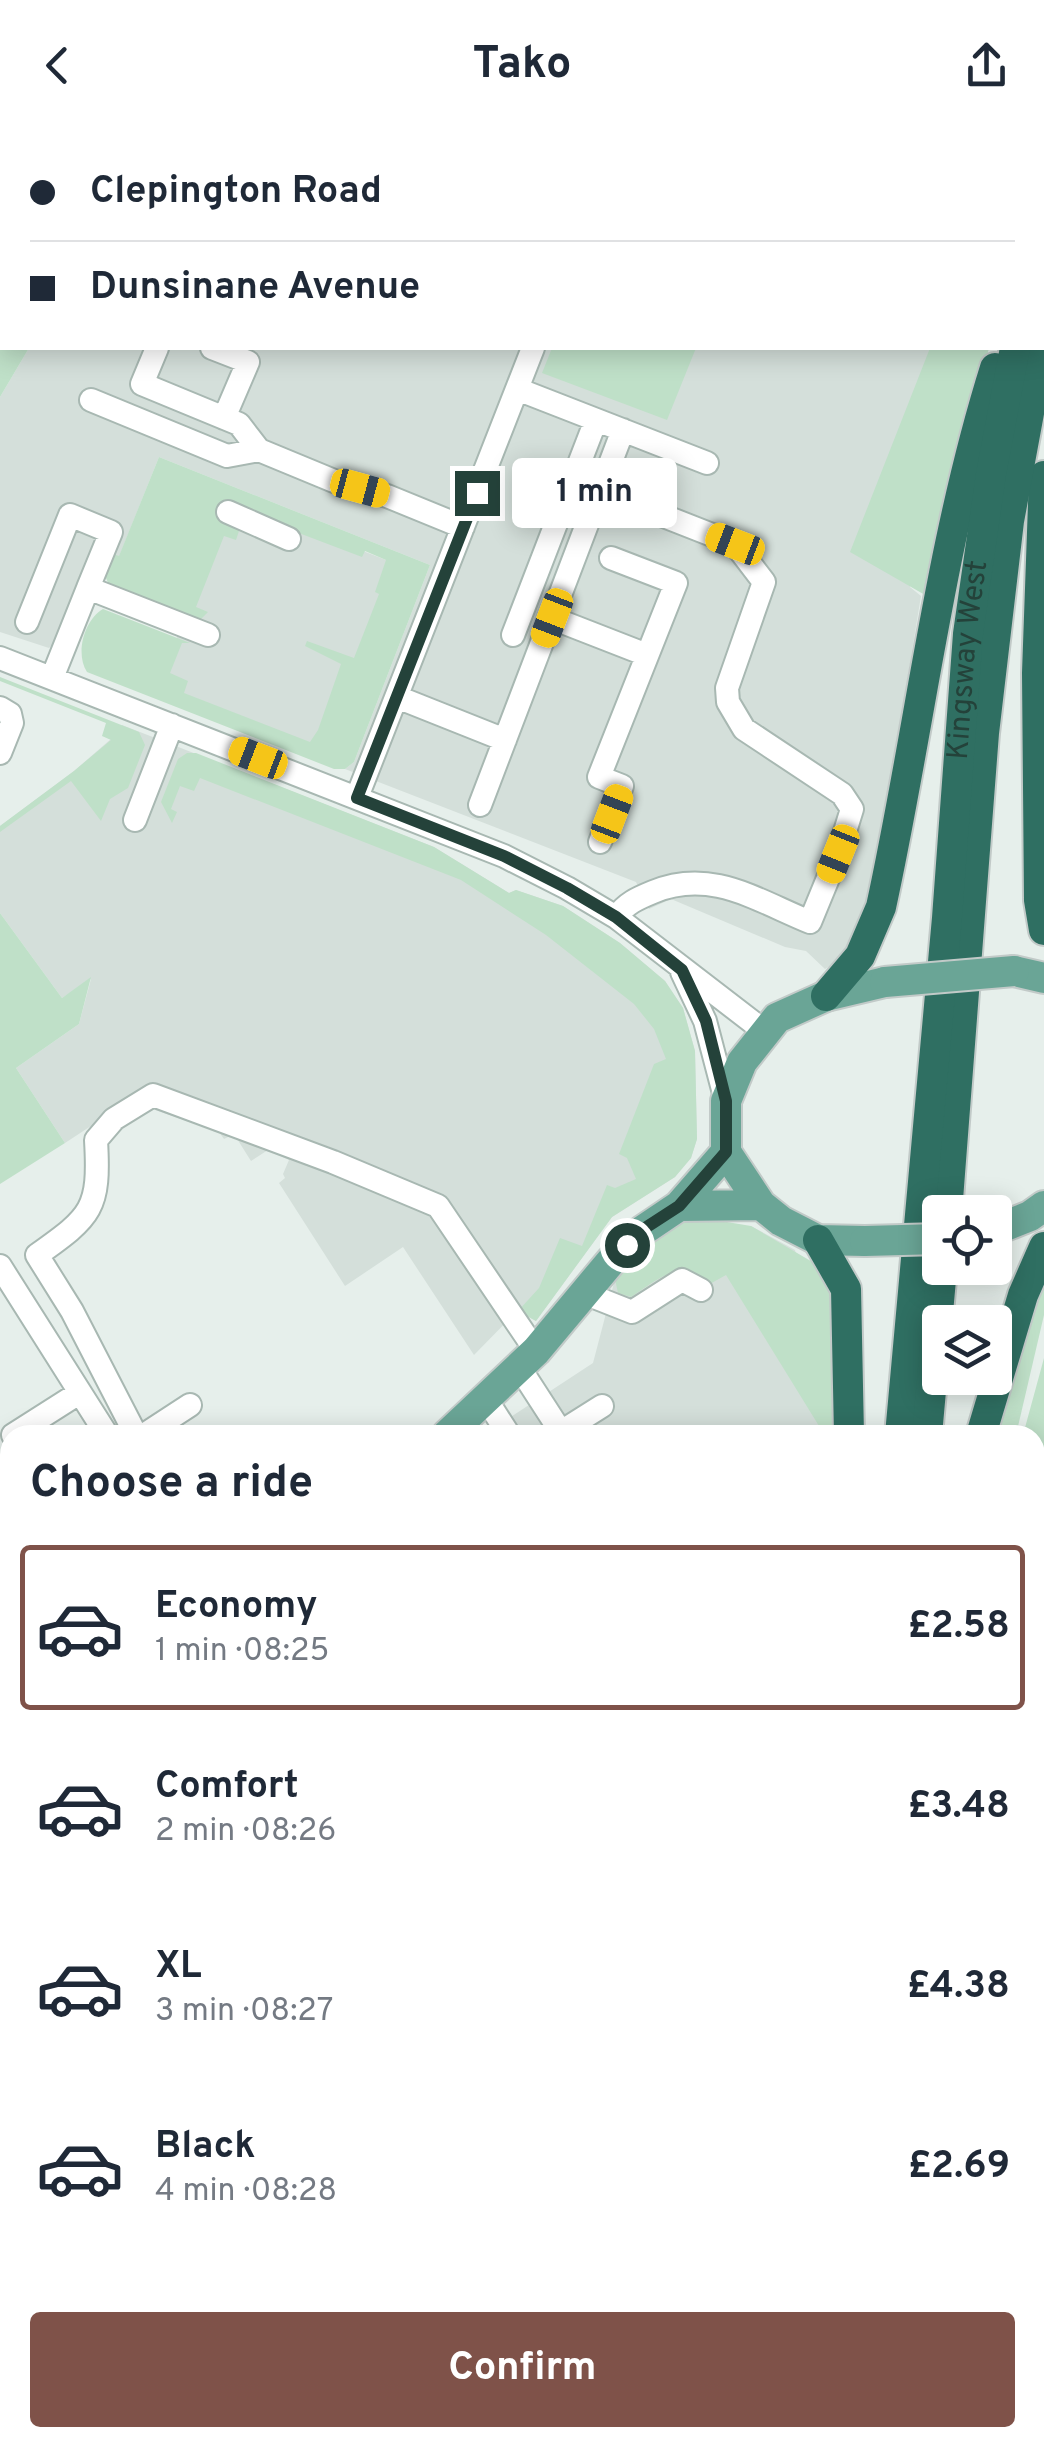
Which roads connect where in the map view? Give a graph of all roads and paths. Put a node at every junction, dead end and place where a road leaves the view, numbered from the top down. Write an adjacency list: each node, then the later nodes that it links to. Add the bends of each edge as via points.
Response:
1 (156, 350): 9 (street, via 142,384)
2 (217, 350): 9 (street, via 248,362)
3 (532, 350): 7 (street)
4 (1000, 350): 41 (highway, via 947,565 881,907 860,956)
5 (1015, 350): 71 (highway, Kingsway West, via 968,634)
6 (1042, 350): 45 (highway, Kingsway West, via 1009,521 984,734)
7 (517, 389): 10 (street); 17 (street)
8 (91, 400): 12 (street, via 227,456)
9 (224, 418): 12 (street, via 239,424)
10 (596, 420): 11 (street); 24 (street)
11 (623, 430): 13 (street); 15 (street)
12 (259, 450): 17 (street)
13 (706, 463)
14 (1044, 476): 38 (highway, via 1037,672)
15 (600, 491): 21 (street); 37 (street, via 735,544 764,582 728,702 744,729 842,794 852,809 810,922 716,884 692,881 628,902)
16 (228, 512): 18 (street)
17 (464, 528): 28 (street)
18 (290, 539)
19 (611, 558): 25 (street, via 676,583)
20 (88, 588): 22 (street, via 111,532 70,515); 23 (street); 27 (street)
21 (552, 618): 25 (street); 31 (street)
22 (26, 622)
23 (208, 635)
24 (512, 635)
25 (647, 655): 36 (street, via 600,777 622,786)
26 (0, 658): 27 (street)
27 (52, 678): 30 (street)
28 (396, 697): 31 (street); 33 (street)
29 (0, 708): 32 (street, via 12,722)
30 (172, 725): 33 (street); 35 (street)
31 (505, 740): 34 (street)
32 (0, 753)
33 (357, 798): 37 (street, via 504,856)
34 (480, 805)
35 (135, 820)
36 (600, 842)
37 (616, 917): 39 (street)
38 (1044, 930)
39 (682, 970): 42 (street); 43 (street, via 706,1021)
40 (1044, 978): 41 (main road, bridge, via 1014,971 885,982)
41 (826, 996): 42 (main road)
42 (764, 1031): 43 (main road)
43 (726, 1101): 44 (main road)
44 (726, 1152): 46 (main road); 47 (main road)
45 (947, 1195)
46 (679, 1206): 47 (main road); 56 (main road, via 642,1230)
47 (761, 1206): 51 (main road)
48 (1044, 1206): 49 (main road)
49 (1012, 1223)
50 (922, 1239): 51 (main road, bridge)
51 (818, 1240): 70 (highway, via 846,1288)
52 (1044, 1246): 73 (highway)
53 (0, 1266): 58 (street)
54 (940, 1285): 72 (highway)
55 (701, 1290): 56 (street, via 682,1280 632,1312)
56 (584, 1293): 57 (main road)
57 (528, 1359): 59 (main road); 64 (street, via 438,1206 153,1094 114,1119 96,1140 96,1190 82,1223 38,1254); 68 (street)
58 (79, 1393): 62 (street); 63 (street)
59 (486, 1399): 66 (main road); 67 (street)
60 (190, 1405): 65 (street)
61 (602, 1406): 69 (street)
62 (29, 1425)
63 (100, 1425)
64 (131, 1425)
65 (159, 1425)
66 (458, 1425)
67 (503, 1425)
68 (554, 1425)
69 (572, 1425)
70 (848, 1425)
71 (901, 1425)
72 (928, 1425)
73 (984, 1425)

